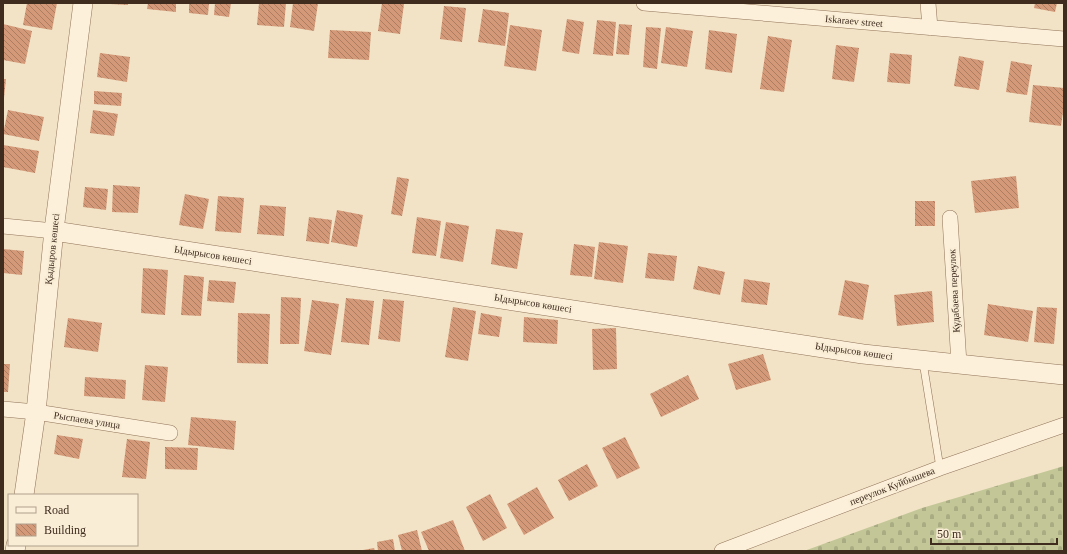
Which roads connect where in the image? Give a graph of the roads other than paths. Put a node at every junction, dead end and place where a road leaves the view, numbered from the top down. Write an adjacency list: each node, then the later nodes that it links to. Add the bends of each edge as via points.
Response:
1 (83, 3): 8 (street, Қыдыров көшесі)
2 (644, 3): 4 (street, Iskaraev street)
3 (928, 3): 4 (street)
4 (930, 28): 5 (street, Iskaraev street)
5 (1064, 38)
6 (950, 218): 10 (street, Кудабаева переулок)
7 (3, 226): 8 (street, Ыдырысов көшесі)
8 (54, 231): 9 (street, Ыдырысов көшесі, via 864,354); 13 (street, Қыдыров көшесі)
9 (923, 360): 10 (street, Ыдырысов көшесі); 16 (lane)
10 (959, 364): 11 (street, Ыдырысов көшесі)
11 (1064, 375)
12 (3, 409): 13 (street, Рыспаева улица)
13 (36, 412): 15 (street, Рыспаева улица); 17 (street, Қыдыров көшесі)
14 (1064, 425): 16 (street, переулок Куйбышева)
15 (170, 433)
16 (940, 468): 18 (street, переулок Куйбышева)
17 (24, 494)
18 (722, 551)

